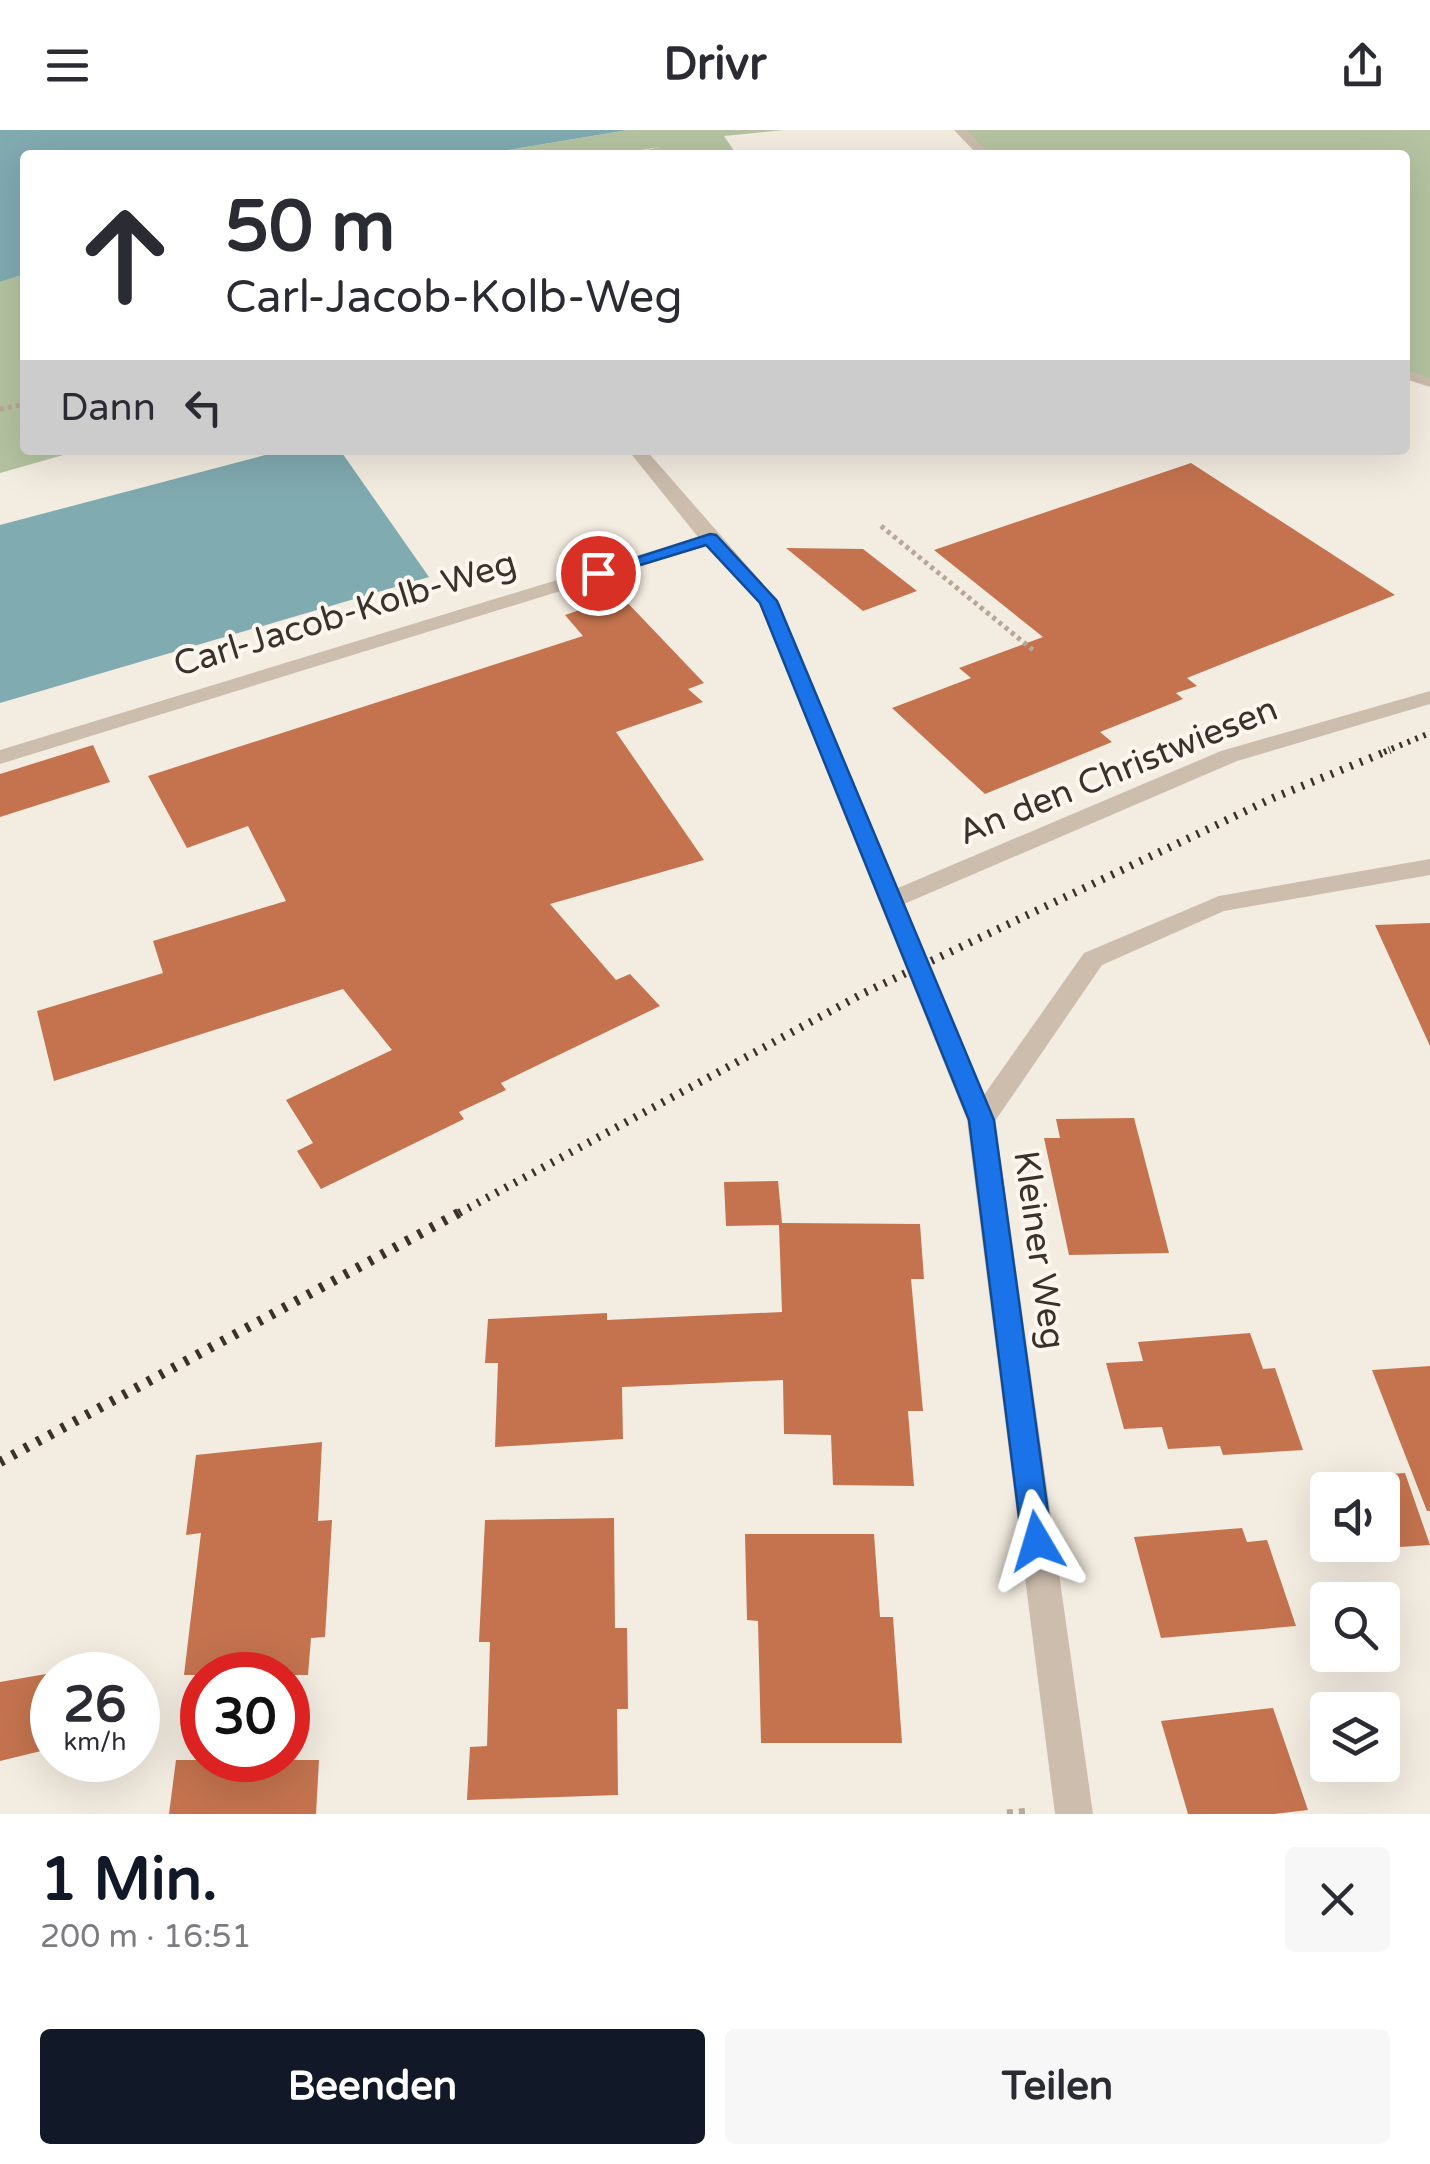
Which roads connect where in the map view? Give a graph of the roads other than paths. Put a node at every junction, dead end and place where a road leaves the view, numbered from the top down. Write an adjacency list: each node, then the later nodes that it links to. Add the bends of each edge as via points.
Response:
1 (960, 130): 2 (lane)
2 (979, 150)
3 (641, 455): 4 (street)
4 (710, 539): 6 (street, Carl-Jacob-Kolb-Weg); 8 (street, via 768,601)
5 (1430, 696): 8 (street, An den Christwiesen, via 1229,756)
6 (0, 756)
7 (1430, 866): 9 (street, Kleiner Weg, via 1219,904 1093,959)
8 (891, 900): 9 (street)
9 (982, 1120): 10 (street, Kleiner Weg)
10 (1074, 1814)

